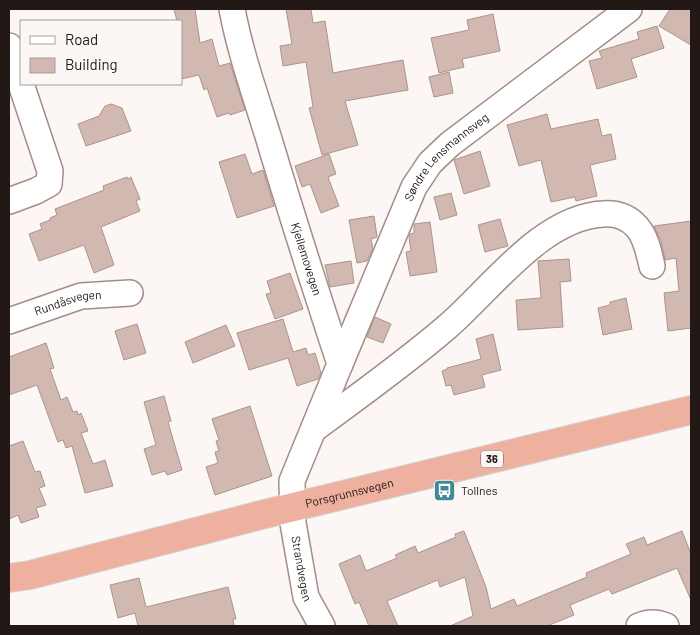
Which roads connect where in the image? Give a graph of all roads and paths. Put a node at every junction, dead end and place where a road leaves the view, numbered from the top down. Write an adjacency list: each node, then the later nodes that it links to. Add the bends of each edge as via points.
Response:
1 (232, 9): 10 (street, Kjellemovegen, via 298,238)
2 (629, 9): 10 (street, Søndre Lensmannsveg, via 450,144 430,164 411,196)
3 (9, 46): 4 (street)
4 (20, 80)
5 (22, 85): 6 (street, via 50,171 48,184)
6 (9, 201)
7 (652, 266): 12 (street, via 638,228 625,216 589,215 553,230 528,249 447,327)
8 (130, 293): 9 (street, Rundåsvegen, via 81,296)
9 (9, 321)
10 (340, 364): 12 (street)
11 (691, 410): 13 (highway, Porsgrunnsvegen / 36)
12 (314, 429): 13 (street, via 292,481)
13 (292, 508): 14 (highway, Porsgrunnsvegen / 36); 15 (street, Strandvegen, via 306,597)
14 (9, 578)
15 (322, 626)
16 (639, 626): 17 (street, via 647,623)
17 (666, 626)

